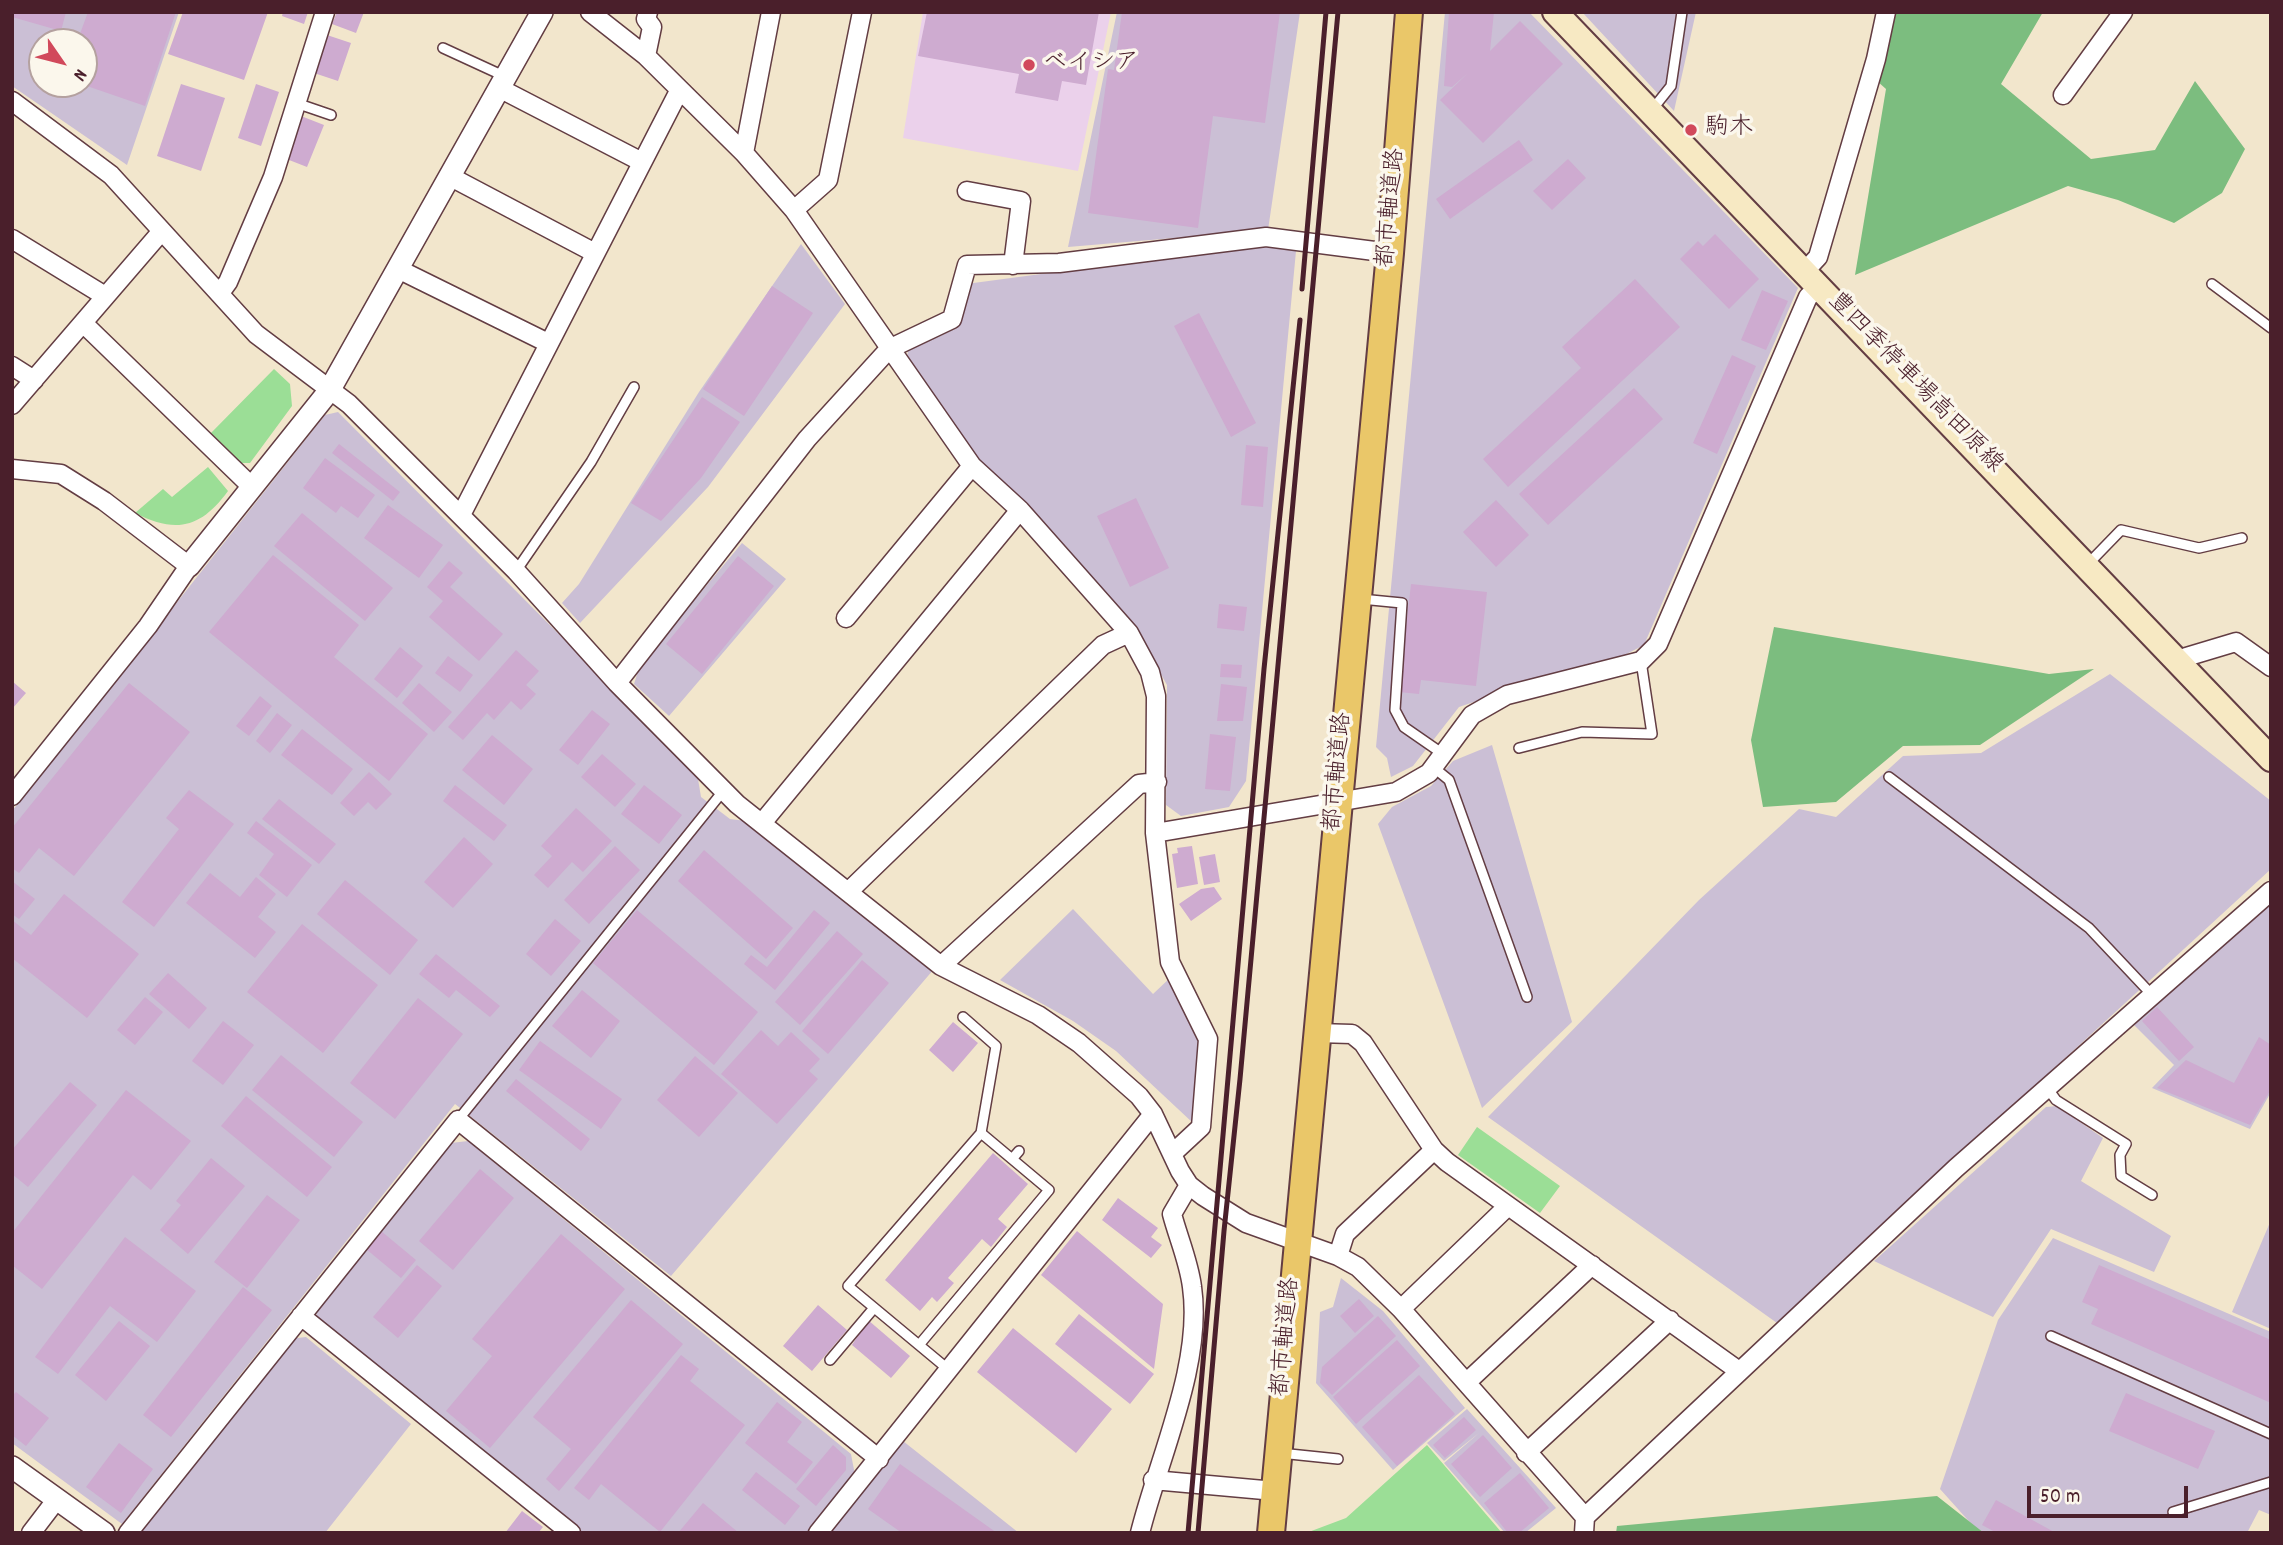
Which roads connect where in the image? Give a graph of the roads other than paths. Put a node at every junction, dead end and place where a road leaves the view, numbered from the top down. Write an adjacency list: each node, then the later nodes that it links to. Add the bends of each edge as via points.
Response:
1 (325, 12): 18 (street)
2 (541, 12): 14 (street)
3 (590, 12): 13 (street)
4 (648, 12): 13 (street, via 646,19 652,27)
5 (771, 12): 21 (street)
6 (862, 12): 25 (street, via 828,180)
7 (1409, 12): 29 (main road, 都市軸道路)
8 (1555, 12): 19 (main road, 豊四季停車場高田原線)
9 (1682, 12): 19 (lane, via 1671,86)
10 (1886, 12): 32 (street)
11 (2123, 12): 16 (street)
12 (443, 48): 14 (lane)
13 (646, 56): 15 (street)
14 (502, 83): 22 (street); 23 (street)
15 (679, 91): 21 (street); 22 (street)
16 (2063, 94)
17 (12, 101): 26 (street, via 111,175)
18 (296, 103): 20 (lane); 34 (street, via 256,220)
19 (1650, 113): 32 (main road, 豊四季停車場高田原線)
20 (331, 115)
21 (739, 156): 25 (street)
22 (642, 162): 28 (street)
23 (449, 176): 28 (street); 31 (street)
24 (967, 191): 30 (street, via 1021,201)
25 (793, 210): 39 (street)
26 (161, 232): 34 (street); 35 (street)
27 (12, 239): 35 (street)
28 (595, 253): 38 (street)
29 (1390, 253): 30 (street, via 1266,237); 54 (main road, 都市軸道路)
30 (1013, 265): 39 (street, via 967,265 952,319)
31 (398, 269): 38 (street); 43 (street)
32 (1813, 278): 51 (main road, 豊四季停車場高田原線); 57 (street, via 1658,644)
33 (2211, 284): 37 (lane)
34 (220, 293): 43 (street, via 256,334)
35 (105, 296): 36 (street)
36 (83, 323): 41 (street); 47 (street)
37 (2271, 328)
38 (548, 344): 49 (street)
39 (889, 349): 45 (street); 60 (street, via 807,439)
40 (12, 366): 41 (street)
41 (34, 380): 44 (street)
42 (634, 387): 53 (lane, via 591,462)
43 (329, 391): 47 (street); 49 (street, via 349,404)
44 (12, 405)
45 (972, 466): 48 (street); 55 (street)
46 (12, 469): 52 (street, via 61,474)
47 (251, 486): 52 (street)
48 (1020, 510): 56 (street); 69 (street)
49 (461, 515): 53 (street)
50 (2242, 538): 51 (lane, via 2199,548 2121,530)
51 (2087, 565): 58 (main road, 豊四季停車場高田原線)
52 (189, 566): 67 (street, via 148,626)
53 (516, 571): 60 (street)
54 (1356, 599): 63 (lane, via 1402,603 1395,710 1404,727); 68 (main road, 都市軸道路)
55 (846, 618)
56 (1129, 633): 65 (street, via 1150,672 1156,696); 72 (street, via 1103,645)
57 (1641, 661): 61 (lane, via 1652,734 1582,733); 63 (street, via 1507,695 1472,715)
58 (2179, 663): 59 (street, via 2236,642); 62 (main road, 豊四季停車場高田原線)
59 (2271, 667)
60 (617, 683): 66 (street)
61 (1519, 748)
62 (2271, 759)
63 (1438, 761): 68 (street, via 1396,792); 75 (lane, via 1449,780)
64 (1889, 777): 74 (lane, via 2090,928)
65 (1157, 782): 70 (street); 73 (street, via 1139,784)
66 (724, 790): 69 (street); 80 (lane)
67 (12, 796)
68 (1337, 802): 70 (street); 77 (main road, 都市軸道路)
69 (762, 823): 72 (street)
70 (1155, 833): 84 (street, via 1170,962 1208,1039 1201,1127)
71 (2271, 891): 74 (street)
72 (848, 892): 73 (street)
73 (941, 966): 79 (street, via 1038,1015 1079,1043)
74 (2153, 996): 78 (street)
75 (1527, 997)
76 (963, 1017): 81 (lane, via 996,1045)
77 (1317, 1033): 82 (street, via 1352,1034 1363,1043); 89 (main road, 都市軸道路)
78 (2048, 1090): 87 (lane, via 2056,1100 2126,1144 2120,1155 2122,1176); 100 (street, via 1955,1168)
79 (1153, 1114): 84 (street); 99 (street)
80 (458, 1121): 94 (street); 105 (street)
81 (981, 1133): 85 (lane); 92 (lane, via 848,1286)
82 (1434, 1150): 88 (street); 90 (street, via 1345,1234)
83 (1019, 1151): 85 (lane)
84 (1173, 1153): 86 (street)
85 (1012, 1159): 97 (lane, via 1049,1190)
86 (1189, 1185): 89 (street, via 1246,1223); 108 (street, via 1172,1214 1192,1286 1190,1365)
87 (2152, 1195)
88 (1507, 1207): 91 (street); 93 (street)
89 (1296, 1242): 90 (street); 103 (main road, 都市軸道路)
90 (1338, 1256): 93 (street, via 1358,1267)
91 (1592, 1265): 95 (street); 101 (street)
92 (874, 1308): 97 (lane); 98 (lane)
93 (1401, 1309): 101 (street)
94 (301, 1316): 116 (street); 117 (street)
95 (1670, 1320): 100 (street); 104 (street)
96 (2051, 1336): 102 (lane)
97 (919, 1345): 99 (lane)
98 (830, 1360)
99 (949, 1370): 105 (street)
100 (1739, 1371): 113 (street)
101 (1467, 1382): 104 (street)
102 (2271, 1434)
103 (1278, 1453): 106 (lane); 110 (main road, 都市軸道路)
104 (1526, 1453): 113 (street)
105 (878, 1459): 118 (street)
106 (1338, 1459)
107 (12, 1467): 111 (street)
108 (1153, 1480): 110 (street); 119 (street)
109 (2271, 1482): 112 (lane)
110 (1275, 1491): 120 (main road, 都市軸道路)
111 (57, 1499): 114 (street); 115 (street)
112 (2173, 1512)
113 (1585, 1525)
114 (31, 1533)
115 (104, 1533)
116 (128, 1533)
117 (571, 1533)
118 (818, 1533)
119 (1140, 1533)
120 (1271, 1533)

